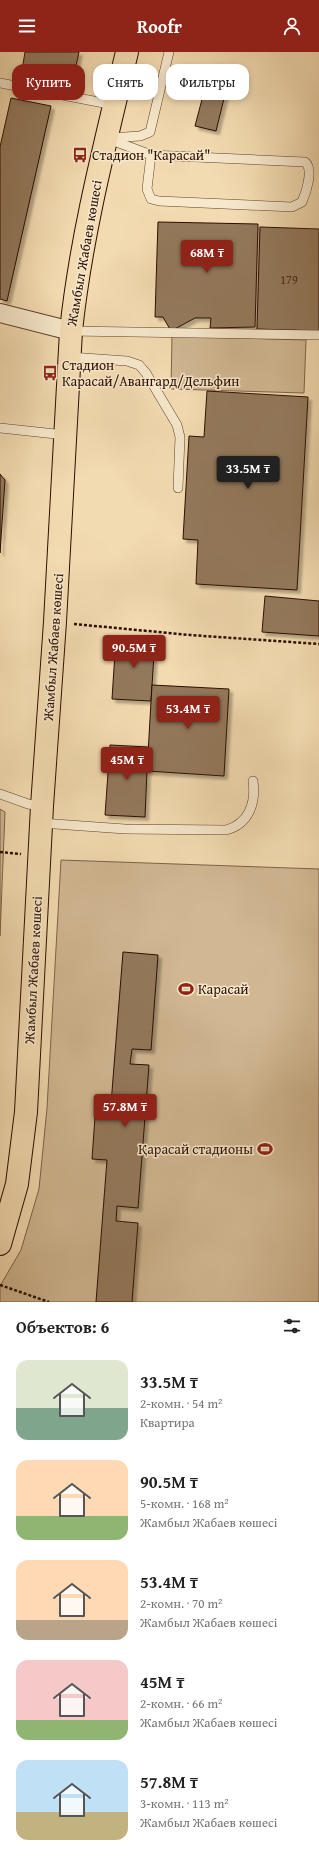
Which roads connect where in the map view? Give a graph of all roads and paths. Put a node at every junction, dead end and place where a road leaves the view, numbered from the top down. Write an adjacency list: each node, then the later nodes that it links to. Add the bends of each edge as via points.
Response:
1 (127, 52): 4 (main road, Жамбыл Жабаев көшесі)
2 (169, 52): 5 (lane, via 150,132 140,136)
3 (0, 83): 4 (lane)
4 (114, 105): 5 (main road, Жамбыл Жабаев көшесі)
5 (106, 138): 6 (lane); 8 (main road, Жамбыл Жабаев көшесі, via 85,233)
6 (151, 155): 6 (lane, via 147,192 151,199 159,202 292,206 302,202 309,172 308,164 301,161)
7 (0, 313): 8 (street)
8 (71, 331): 9 (lane); 10 (main road, Жамбыл Жабаев көшесі)
9 (319, 335)
10 (70, 356): 12 (main road, Жамбыл Жабаев көшесі); 13 (lane, via 127,361 139,365 146,373 177,424 180,437)
11 (0, 428): 12 (lane)
12 (65, 435): 14 (main road, Жамбыл Жабаев көшесі)
13 (178, 488)
14 (55, 622): 15 (path); 18 (main road, Жамбыл Жабаев көшесі)
15 (319, 644)
16 (253, 781): 18 (lane, via 254,798 247,815 235,828 226,830 125,828)
17 (0, 794): 18 (lane, via 28,804)
18 (41, 814): 19 (main road, Жамбыл Жабаев көшесі, via 26,1112 17,1184)
19 (0, 1244)
20 (0, 1285): 21 (path)
21 (49, 1302)

